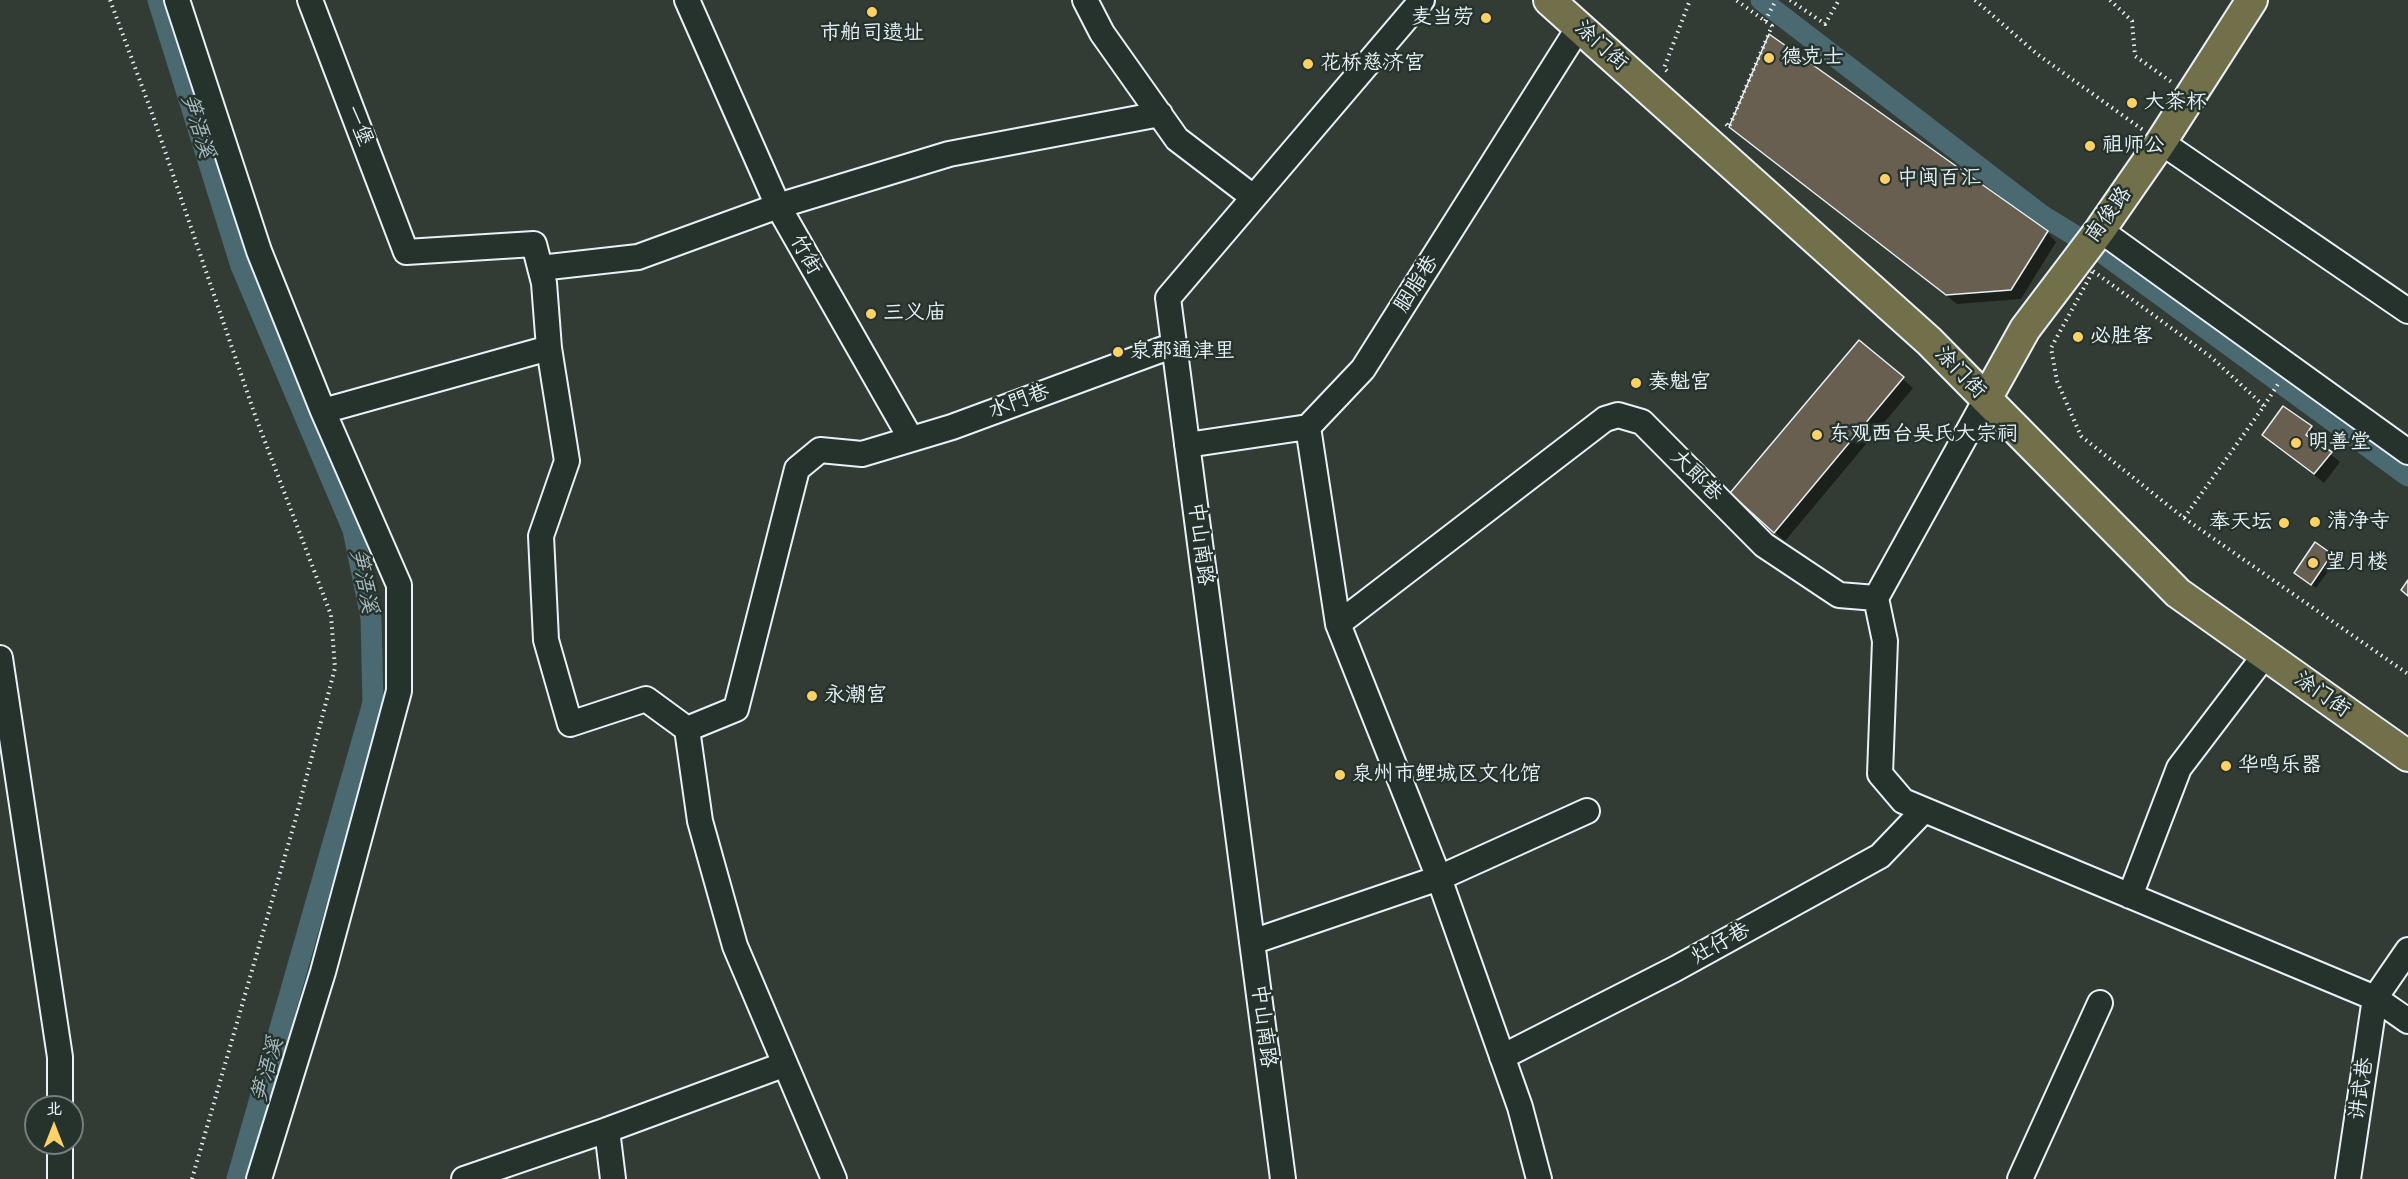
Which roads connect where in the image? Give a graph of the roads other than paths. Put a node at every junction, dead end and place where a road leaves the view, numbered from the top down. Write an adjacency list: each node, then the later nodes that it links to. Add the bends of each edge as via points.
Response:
1 (177, 0): 19 (street, via 259,250)
2 (310, 0): 14 (street, 一堡, via 406,252 534,244)
3 (687, 0): 12 (street, 竹街)
4 (1085, 0): 9 (street, via 1102,33)
5 (1422, 0): 11 (street, 中山南路)
6 (1549, 0): 8 (main road, 涂门街)
7 (2252, 0): 10 (main road, 南俊路)
8 (1579, 27): 18 (main road, 涂门街, via 1929,341); 20 (street, 胭脂巷, via 1363,369)
9 (1160, 114): 11 (street, via 1177,139); 12 (street, via 949,154)
10 (2161, 142): 13 (main road, 南俊路); 15 (street)
11 (1253, 197): 16 (street, 中山南路, via 1168,298)
12 (778, 206): 14 (street, via 638,257); 21 (street, 竹街)
13 (2100, 230): 18 (main road, 南俊路, via 2025,329); 23 (street)
14 (540, 268): 17 (street)
15 (2408, 311)
16 (1174, 345): 21 (street, 水門巷); 22 (street, 中山南路)
17 (549, 348): 19 (street); 28 (street, via 567,462 541,536 546,640 570,724 646,699)
18 (1986, 399): 24 (street); 26 (main road, 涂门街, via 2178,593)
19 (323, 411): 45 (street, via 399,585 399,691 323,972)
20 (1308, 427): 22 (street); 25 (street)
21 (911, 439): 28 (street, 水門巷, via 862,454 820,450 798,469 736,710)
22 (1187, 445): 34 (street, 中山南路)
23 (2408, 452)
24 (1876, 598): 25 (street, 大郎巷, via 1839,595 1764,545 1642,422 1618,415 1605,420); 30 (street, via 1885,641 1880,774 1903,801)
25 (1338, 624): 32 (street)
26 (2265, 655): 29 (main road, 涂门街); 33 (street, via 2179,768)
27 (0, 658): 41 (street, via 60,1058)
28 (687, 729): 40 (street, via 700,821 735,946)
29 (2408, 756)
30 (1924, 810): 33 (street); 39 (street, 灶仔巷, via 1880,856 1675,969)
31 (1587, 811): 32 (street)
32 (1439, 878): 34 (street); 39 (street)
33 (2130, 896): 36 (street)
34 (1252, 942): 49 (street, 中山南路)
35 (2408, 950): 36 (street)
36 (2375, 998): 38 (street); 52 (street, 讲武巷)
37 (2100, 1003): 51 (street)
38 (2408, 1021)
39 (1502, 1058): 50 (street)
40 (783, 1065): 42 (street); 48 (street)
41 (60, 1095)
42 (607, 1130): 46 (street); 47 (street)
43 (60, 1155): 44 (street)
44 (60, 1179)
45 (259, 1179)
46 (464, 1179)
47 (613, 1179)
48 (834, 1179)
49 (1282, 1179)
50 (1539, 1179)
51 (2020, 1179)
52 (2348, 1179)

